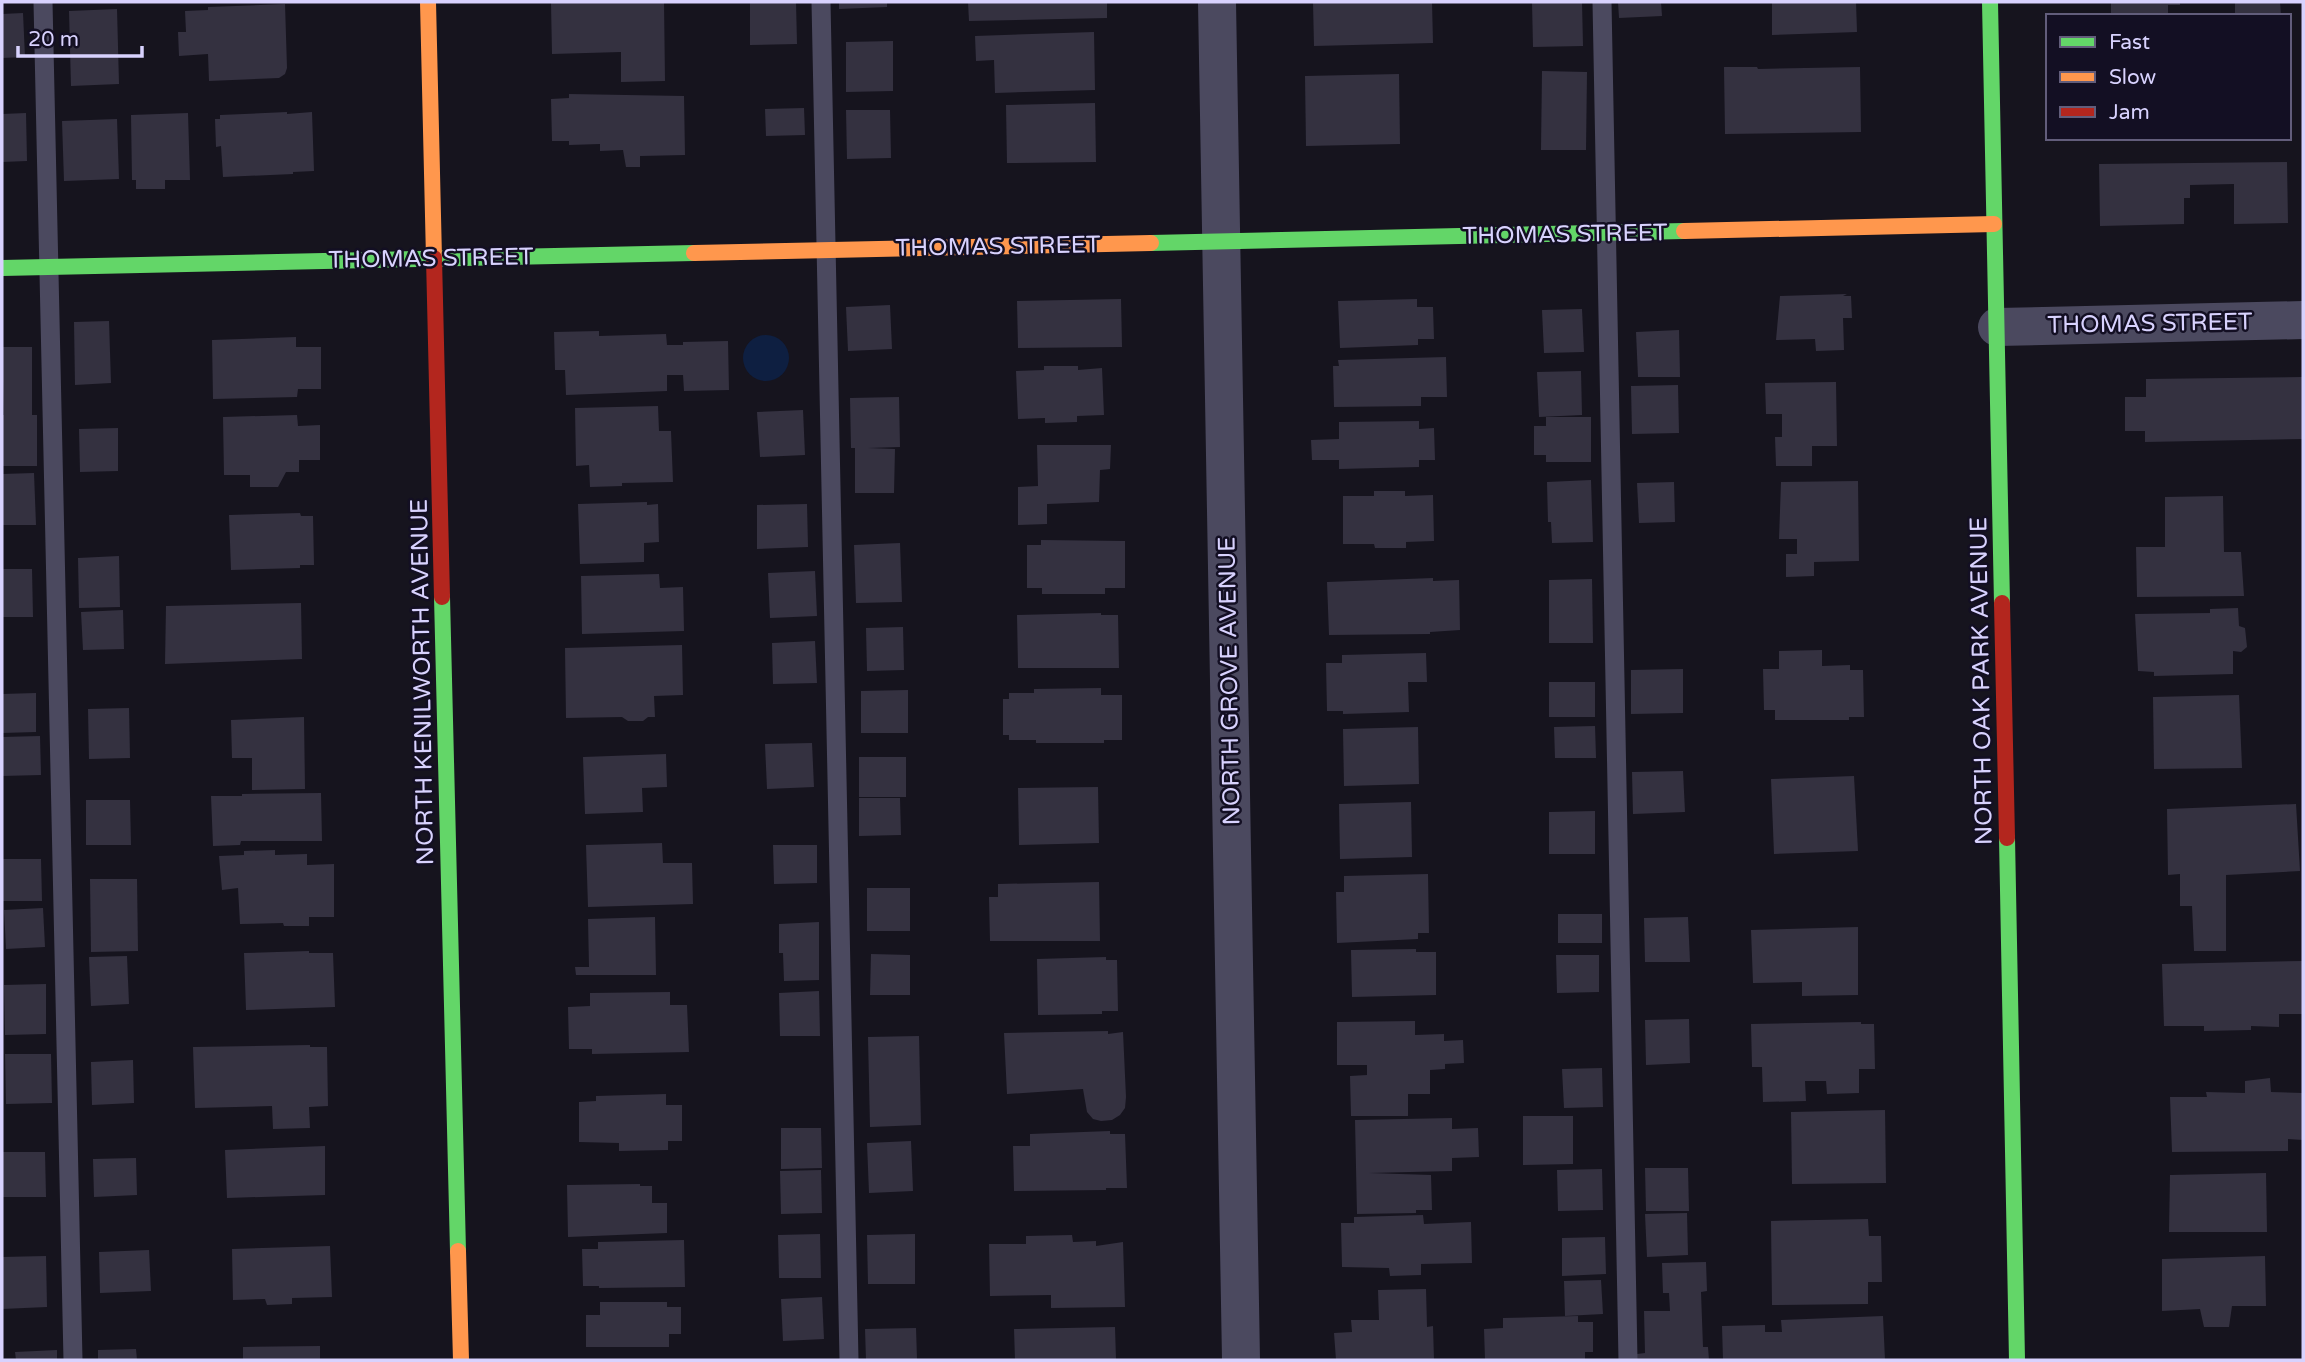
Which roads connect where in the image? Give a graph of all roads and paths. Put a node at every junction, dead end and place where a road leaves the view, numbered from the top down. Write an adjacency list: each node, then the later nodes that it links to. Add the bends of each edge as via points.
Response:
1 (43, 2): 12 (lane)
2 (428, 2): 11 (street, NORTH KENILWORTH AVENUE)
3 (821, 2): 10 (lane)
4 (1217, 2): 9 (street, NORTH GROVE AVENUE)
5 (1602, 2): 8 (lane)
6 (1990, 2): 7 (street, NORTH OAK PARK AVENUE)
7 (1994, 224): 8 (street, THOMAS STREET); 15 (street, NORTH OAK PARK AVENUE)
8 (1606, 233): 9 (street, THOMAS STREET); 20 (lane)
9 (1221, 241): 10 (street, THOMAS STREET); 19 (street, NORTH GROVE AVENUE)
10 (827, 249): 11 (street, THOMAS STREET); 18 (lane)
11 (434, 258): 12 (street, THOMAS STREET); 17 (street, NORTH KENILWORTH AVENUE)
12 (49, 267): 13 (street, THOMAS STREET); 16 (lane)
13 (2, 268)
14 (2303, 320): 15 (street, THOMAS STREET)
15 (1997, 327): 21 (street, NORTH OAK PARK AVENUE)
16 (73, 1360)
17 (461, 1360)
18 (849, 1360)
19 (1241, 1360)
20 (1628, 1360)
21 (2017, 1360)

